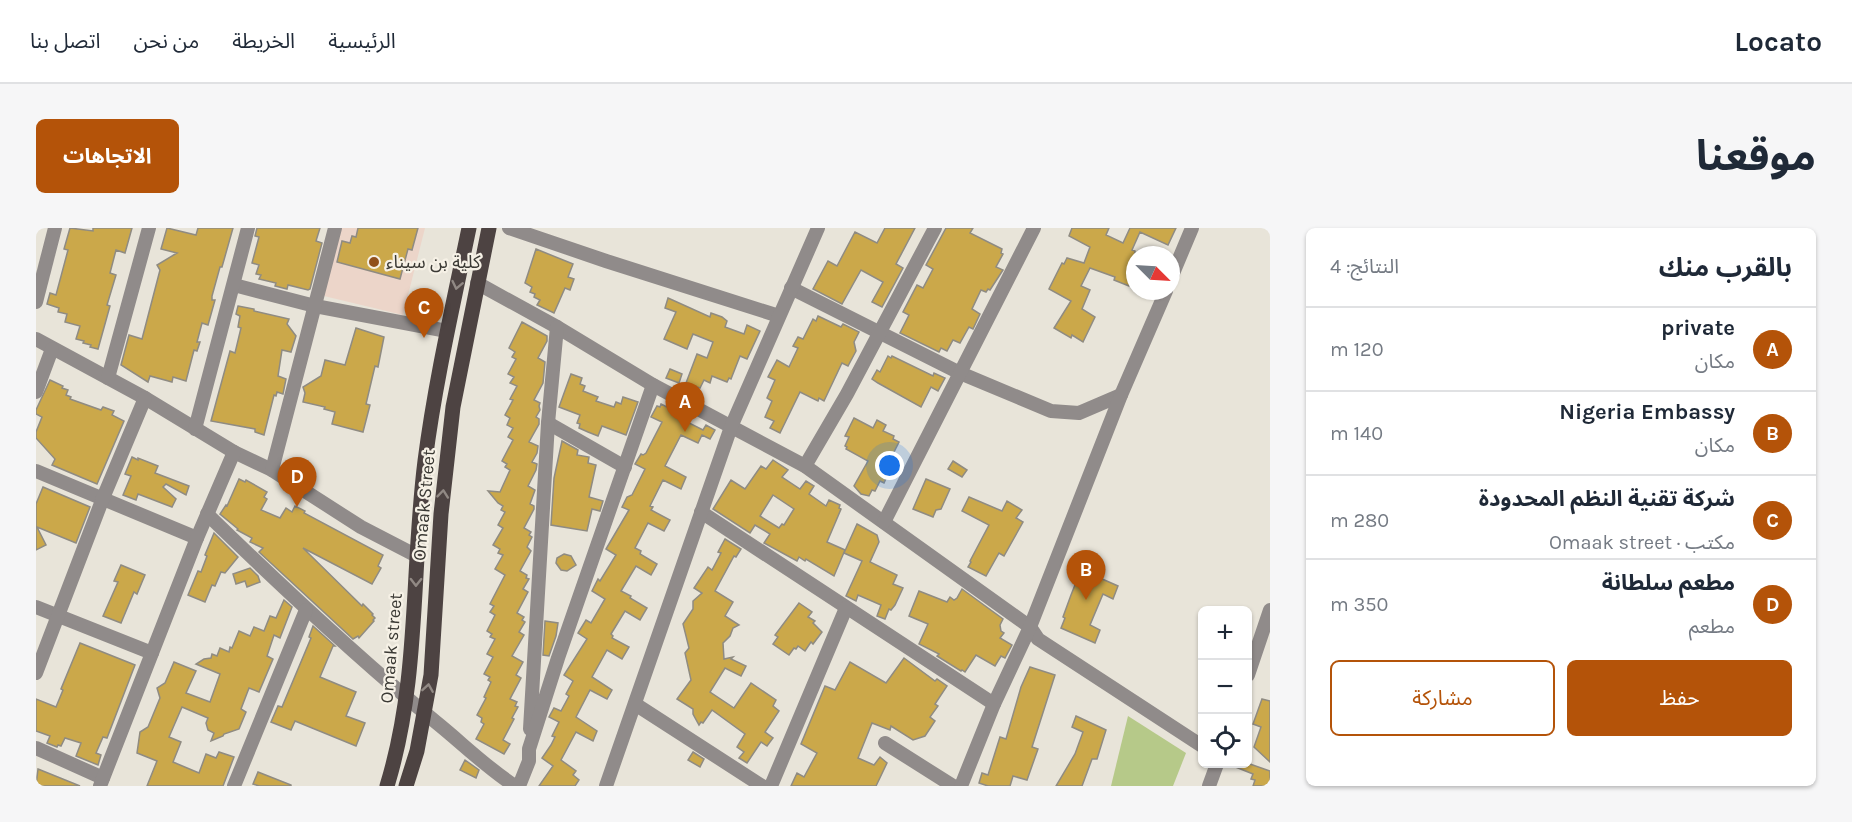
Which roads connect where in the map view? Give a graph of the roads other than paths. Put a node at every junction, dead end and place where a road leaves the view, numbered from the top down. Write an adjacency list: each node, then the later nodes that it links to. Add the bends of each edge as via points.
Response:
1 (54, 228): 17 (street)
2 (149, 228): 26 (street)
3 (248, 228): 14 (street)
4 (335, 228): 18 (street)
5 (469, 228): 21 (main road, Omaak street, one-way to 21)
6 (489, 228): 13 (main road, Omaak Street)
7 (509, 228): 19 (street)
8 (818, 228): 15 (street)
9 (935, 228): 22 (street)
10 (1192, 228): 12 (street)
11 (1029, 230): 25 (street)
12 (1180, 257)
13 (477, 283): 20 (street); 57 (main road, Omaak Street, one-way to 13, via 435,624 446,462)
14 (234, 285): 18 (street); 33 (street)
15 (791, 288): 19 (street); 22 (street)
16 (1162, 300): 29 (street)
17 (36, 302)
18 (315, 306): 21 (street); 37 (street)
19 (779, 316): 32 (street)
20 (557, 327): 27 (street); 31 (street)
21 (447, 331): 44 (main road, Omaak street, via 425,461)
22 (880, 333): 25 (street); 35 (street)
23 (36, 339): 24 (street)
24 (52, 349): 26 (street); 28 (street)
25 (960, 373): 29 (street, via 1051,411 1079,413); 42 (street)
26 (108, 378): 30 (street)
27 (653, 385): 32 (street); 36 (street)
28 (36, 392)
29 (1121, 394): 50 (street)
30 (145, 398): 33 (street); 39 (street)
31 (548, 423): 36 (street); 61 (street)
32 (731, 427): 35 (street); 40 (street)
33 (195, 429): 34 (street)
34 (234, 452): 37 (street); 41 (street)
35 (805, 466): 42 (street)
36 (625, 467): 61 (street)
37 (272, 470): 44 (street, via 361,527)
38 (36, 471): 39 (street)
39 (103, 498): 43 (street); 49 (street)
40 (701, 512): 46 (street); 55 (street)
41 (207, 514): 43 (street); 47 (street)
42 (884, 522): 50 (street)
43 (197, 538): 51 (street)
44 (417, 556): 54 (main road, Omaak street, one-way to 54)
45 (36, 607): 49 (street)
46 (846, 608): 56 (street); 70 (street)
47 (306, 610): 54 (street); 65 (street)
48 (1270, 610): 52 (street)
49 (58, 615): 51 (street); 53 (street)
50 (1030, 627): 56 (street); 59 (street, via 1038,639)
51 (152, 653): 63 (street)
52 (1252, 663)
53 (36, 673)
54 (406, 698): 57 (street); 66 (main road, Omaak street)
55 (635, 704): 68 (street); 69 (street)
56 (994, 704): 72 (street)
57 (424, 713): 64 (street); 67 (main road, Omaak Street)
58 (885, 743): 71 (street)
59 (1198, 743)
60 (36, 748): 63 (street)
61 (529, 749): 64 (street, via 529,761)
62 (1216, 768): 73 (street)
63 (101, 782)
64 (510, 784)
65 (234, 786)
66 (387, 786)
67 (406, 786)
68 (606, 786)
69 (762, 786)
70 (771, 786)
71 (953, 786)
72 (961, 786)
73 (1209, 786)

